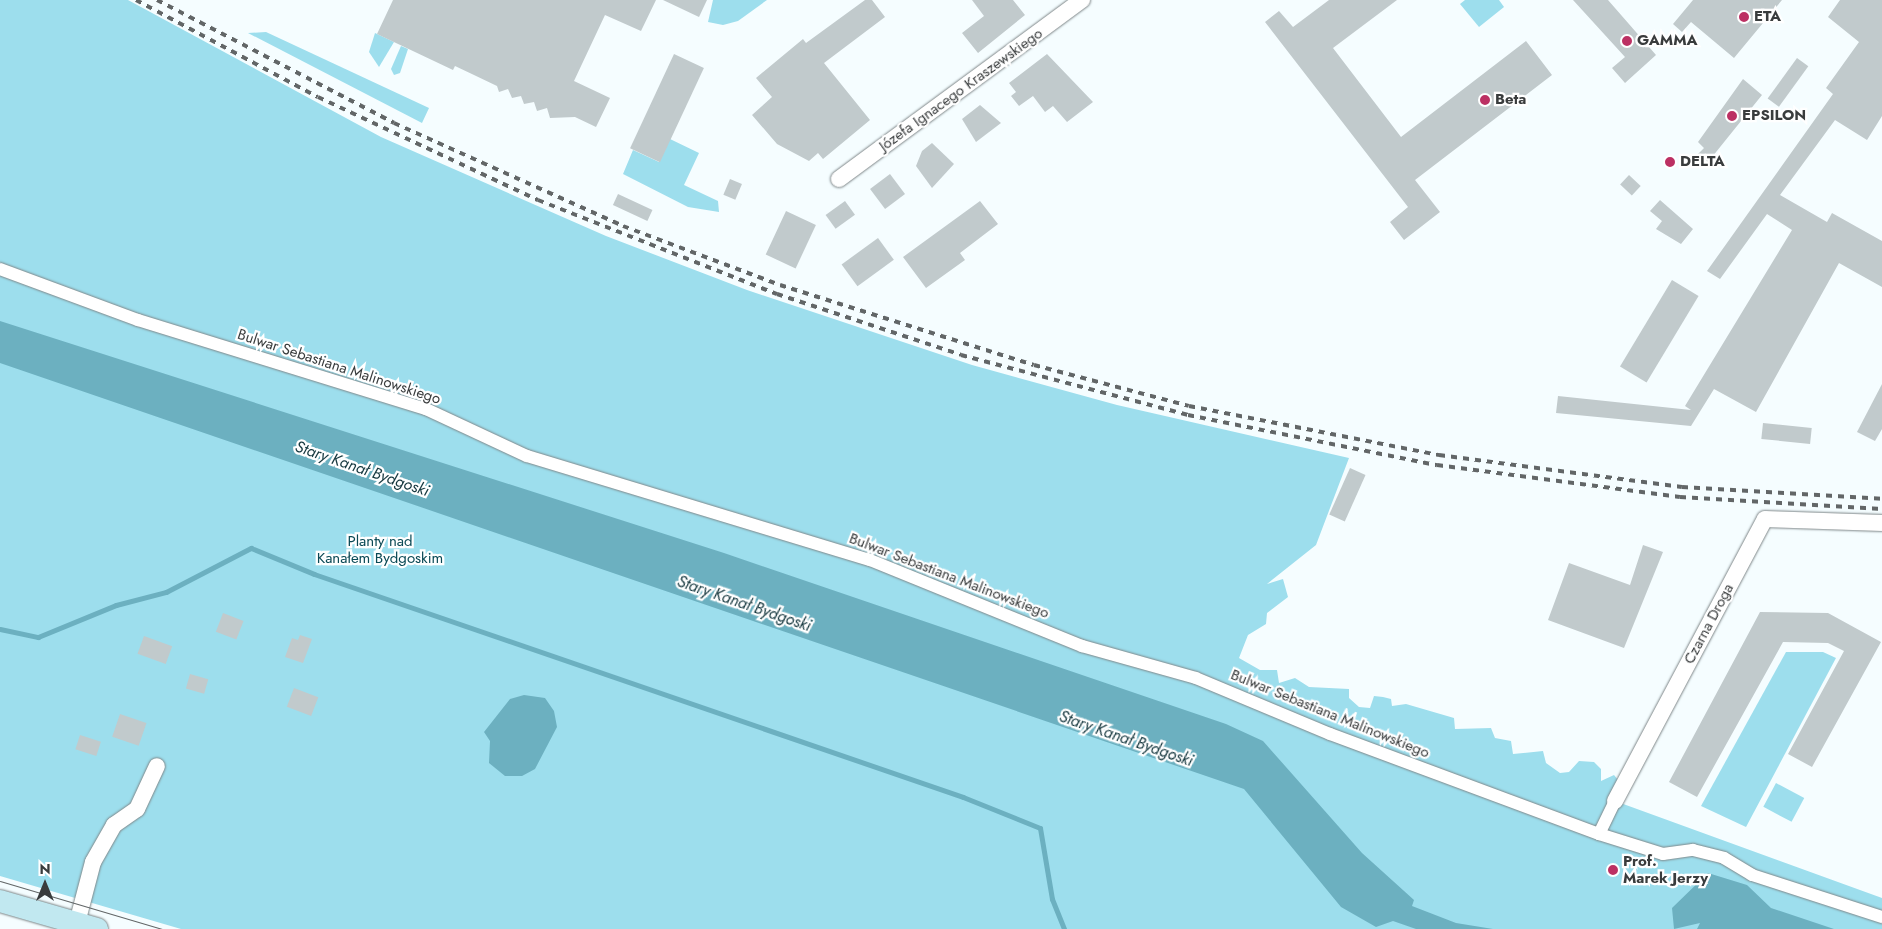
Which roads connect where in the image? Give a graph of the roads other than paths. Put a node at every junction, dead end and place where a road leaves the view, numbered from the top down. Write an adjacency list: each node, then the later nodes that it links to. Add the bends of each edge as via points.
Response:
1 (1082, 0): 2 (street, Józefa Ignacego Kraszewskiego)
2 (839, 179)
3 (0, 269): 7 (street, Bulwar Sebastiana Malinowskiego, via 138,320 426,409 527,456 870,560 1082,646 1196,678 1330,734)
4 (1882, 523): 6 (street, Czarna Droga, via 1765,519)
5 (157, 766): 10 (street, via 138,809 114,825 93,862)
6 (1615, 800): 7 (street, Czarna Droga)
7 (1599, 834): 9 (street, Bulwar Sebastiana Malinowskiego, via 1663,854 1693,850 1724,858 1752,875)
8 (0, 901): 10 (main road)
9 (1882, 917)
10 (87, 926)

